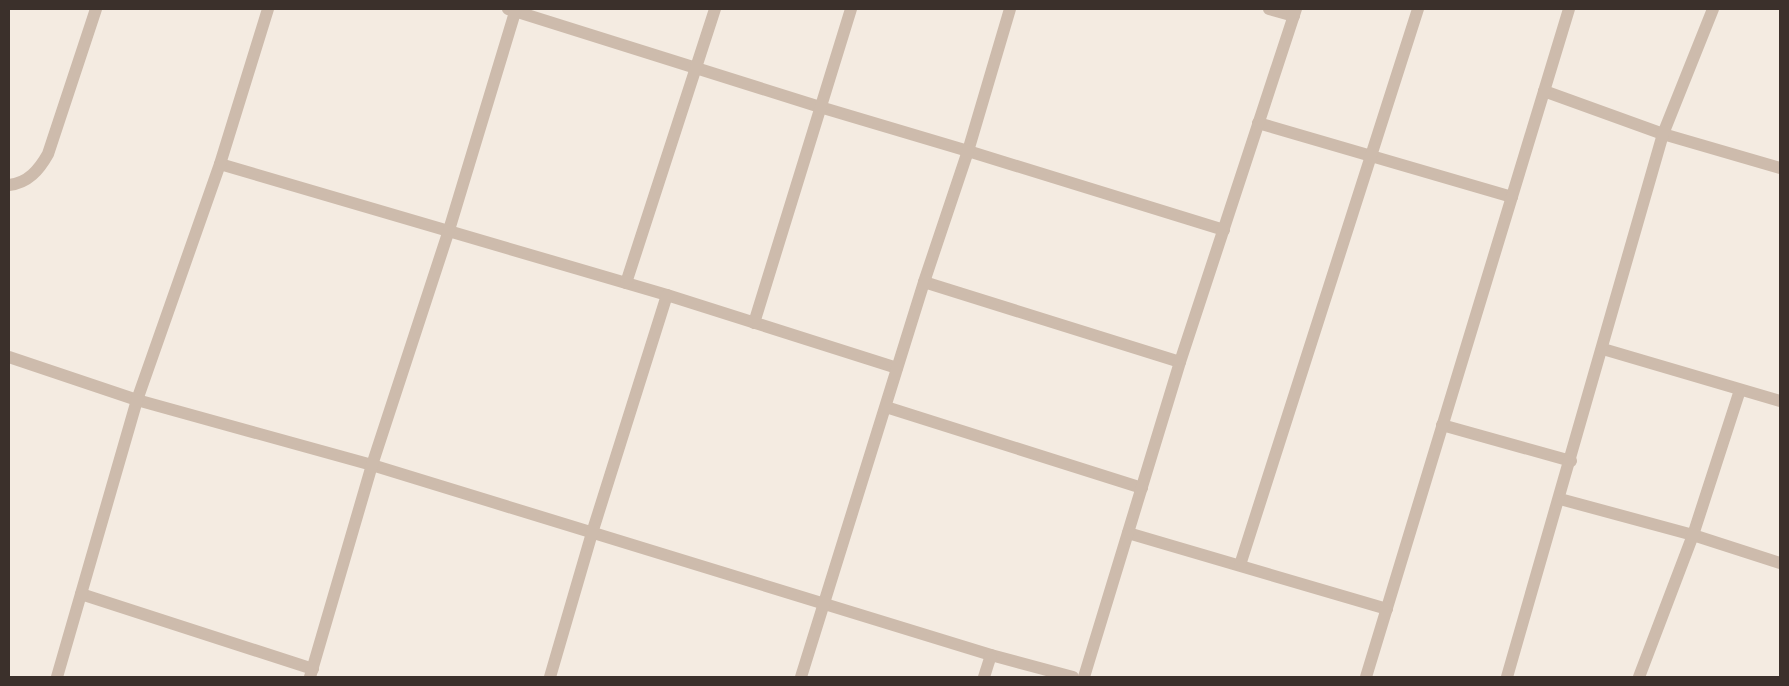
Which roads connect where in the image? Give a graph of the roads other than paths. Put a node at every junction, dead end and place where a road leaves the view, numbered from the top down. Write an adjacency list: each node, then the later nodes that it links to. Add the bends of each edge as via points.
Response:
1 (96, 9): 21 (street, via 48,154 34,174)
2 (268, 9): 19 (street)
3 (513, 9): 12 (street); 23 (street)
4 (715, 9): 12 (street)
5 (851, 9): 14 (street)
6 (1010, 9): 17 (street)
7 (1269, 9): 11 (street)
8 (1418, 9): 18 (street)
9 (1569, 9): 13 (street)
10 (1713, 9): 16 (street)
11 (1295, 13): 15 (street)
12 (695, 67): 14 (street); 25 (street)
13 (1544, 91): 16 (street); 22 (street)
14 (820, 107): 17 (street); 28 (street)
15 (1258, 123): 18 (street); 24 (street)
16 (1663, 134): 20 (street); 29 (street)
17 (968, 151): 24 (street); 26 (street)
18 (1372, 156): 22 (street); 46 (street)
19 (220, 164): 23 (street); 34 (street)
20 (1780, 168)
21 (9, 185)
22 (1512, 198): 37 (street)
23 (449, 230): 25 (street); 39 (street)
24 (1224, 230): 31 (street)
25 (626, 282): 27 (street)
26 (924, 282): 31 (street); 32 (street)
27 (667, 295): 28 (street); 42 (street)
28 (754, 322): 32 (street)
29 (1603, 349): 33 (street); 38 (street)
30 (9, 356): 34 (street)
31 (1180, 362): 40 (street)
32 (897, 368): 36 (street)
33 (1740, 390): 35 (street); 44 (street)
34 (137, 400): 39 (street); 47 (street)
35 (1780, 401)
36 (886, 407): 40 (street); 48 (street)
37 (1442, 425): 38 (street); 49 (street)
38 (1571, 461): 41 (street)
39 (372, 465): 42 (street); 51 (street)
40 (1142, 488): 43 (street)
41 (1560, 499): 44 (street); 59 (street)
42 (592, 533): 48 (street); 53 (street)
43 (1128, 533): 46 (street); 57 (street)
44 (1693, 535): 45 (street); 60 (street)
45 (1780, 563)
46 (1240, 565): 49 (street)
47 (81, 594): 51 (street); 52 (street)
48 (824, 603): 50 (street); 54 (street)
49 (1387, 609): 58 (street)
50 (991, 655): 55 (street); 56 (street)
51 (312, 673)
52 (57, 677)
53 (550, 677)
54 (801, 677)
55 (984, 677)
56 (1073, 677)
57 (1084, 677)
58 (1366, 677)
59 (1507, 677)
60 (1639, 677)

